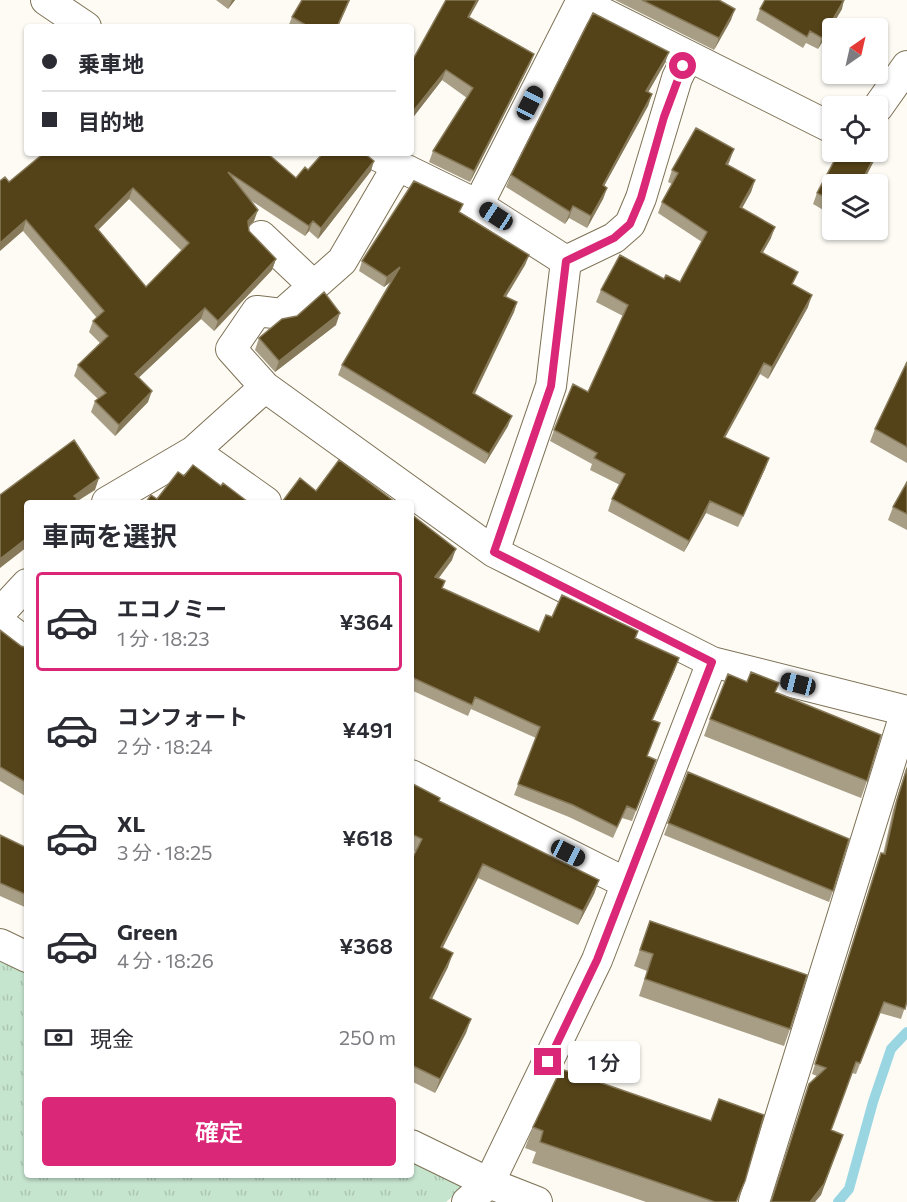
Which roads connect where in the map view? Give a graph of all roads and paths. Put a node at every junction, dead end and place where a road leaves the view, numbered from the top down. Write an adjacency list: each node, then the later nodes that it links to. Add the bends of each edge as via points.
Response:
1 (46, 0): 3 (street)
2 (582, 1): 4 (street); 9 (street)
3 (82, 24)
4 (688, 56): 7 (street); 11 (street, via 677,78 630,224 614,238)
5 (907, 66): 6 (street)
6 (886, 96)
7 (822, 123)
8 (385, 159): 9 (street); 12 (street, via 342,261)
9 (478, 205): 11 (street)
10 (261, 236): 12 (street)
11 (566, 261): 17 (street, via 551,386)
12 (314, 286): 13 (street, via 282,314 257,311 231,350)
13 (265, 387): 14 (street); 17 (street)
14 (194, 451): 15 (street); 16 (street)
15 (110, 500)
16 (263, 500)
17 (494, 552): 22 (street)
18 (24, 587): 19 (street)
19 (0, 613)
20 (0, 623): 21 (street)
21 (24, 641)
22 (712, 662): 23 (street); 25 (street)
23 (907, 711): 32 (street)
24 (414, 777): 25 (street)
25 (626, 883): 29 (street, via 597,960)
26 (0, 944): 27 (street)
27 (24, 956)
28 (414, 1146): 29 (street)
29 (489, 1184): 30 (street); 31 (street)
30 (467, 1202)
31 (537, 1202)
32 (754, 1202)

